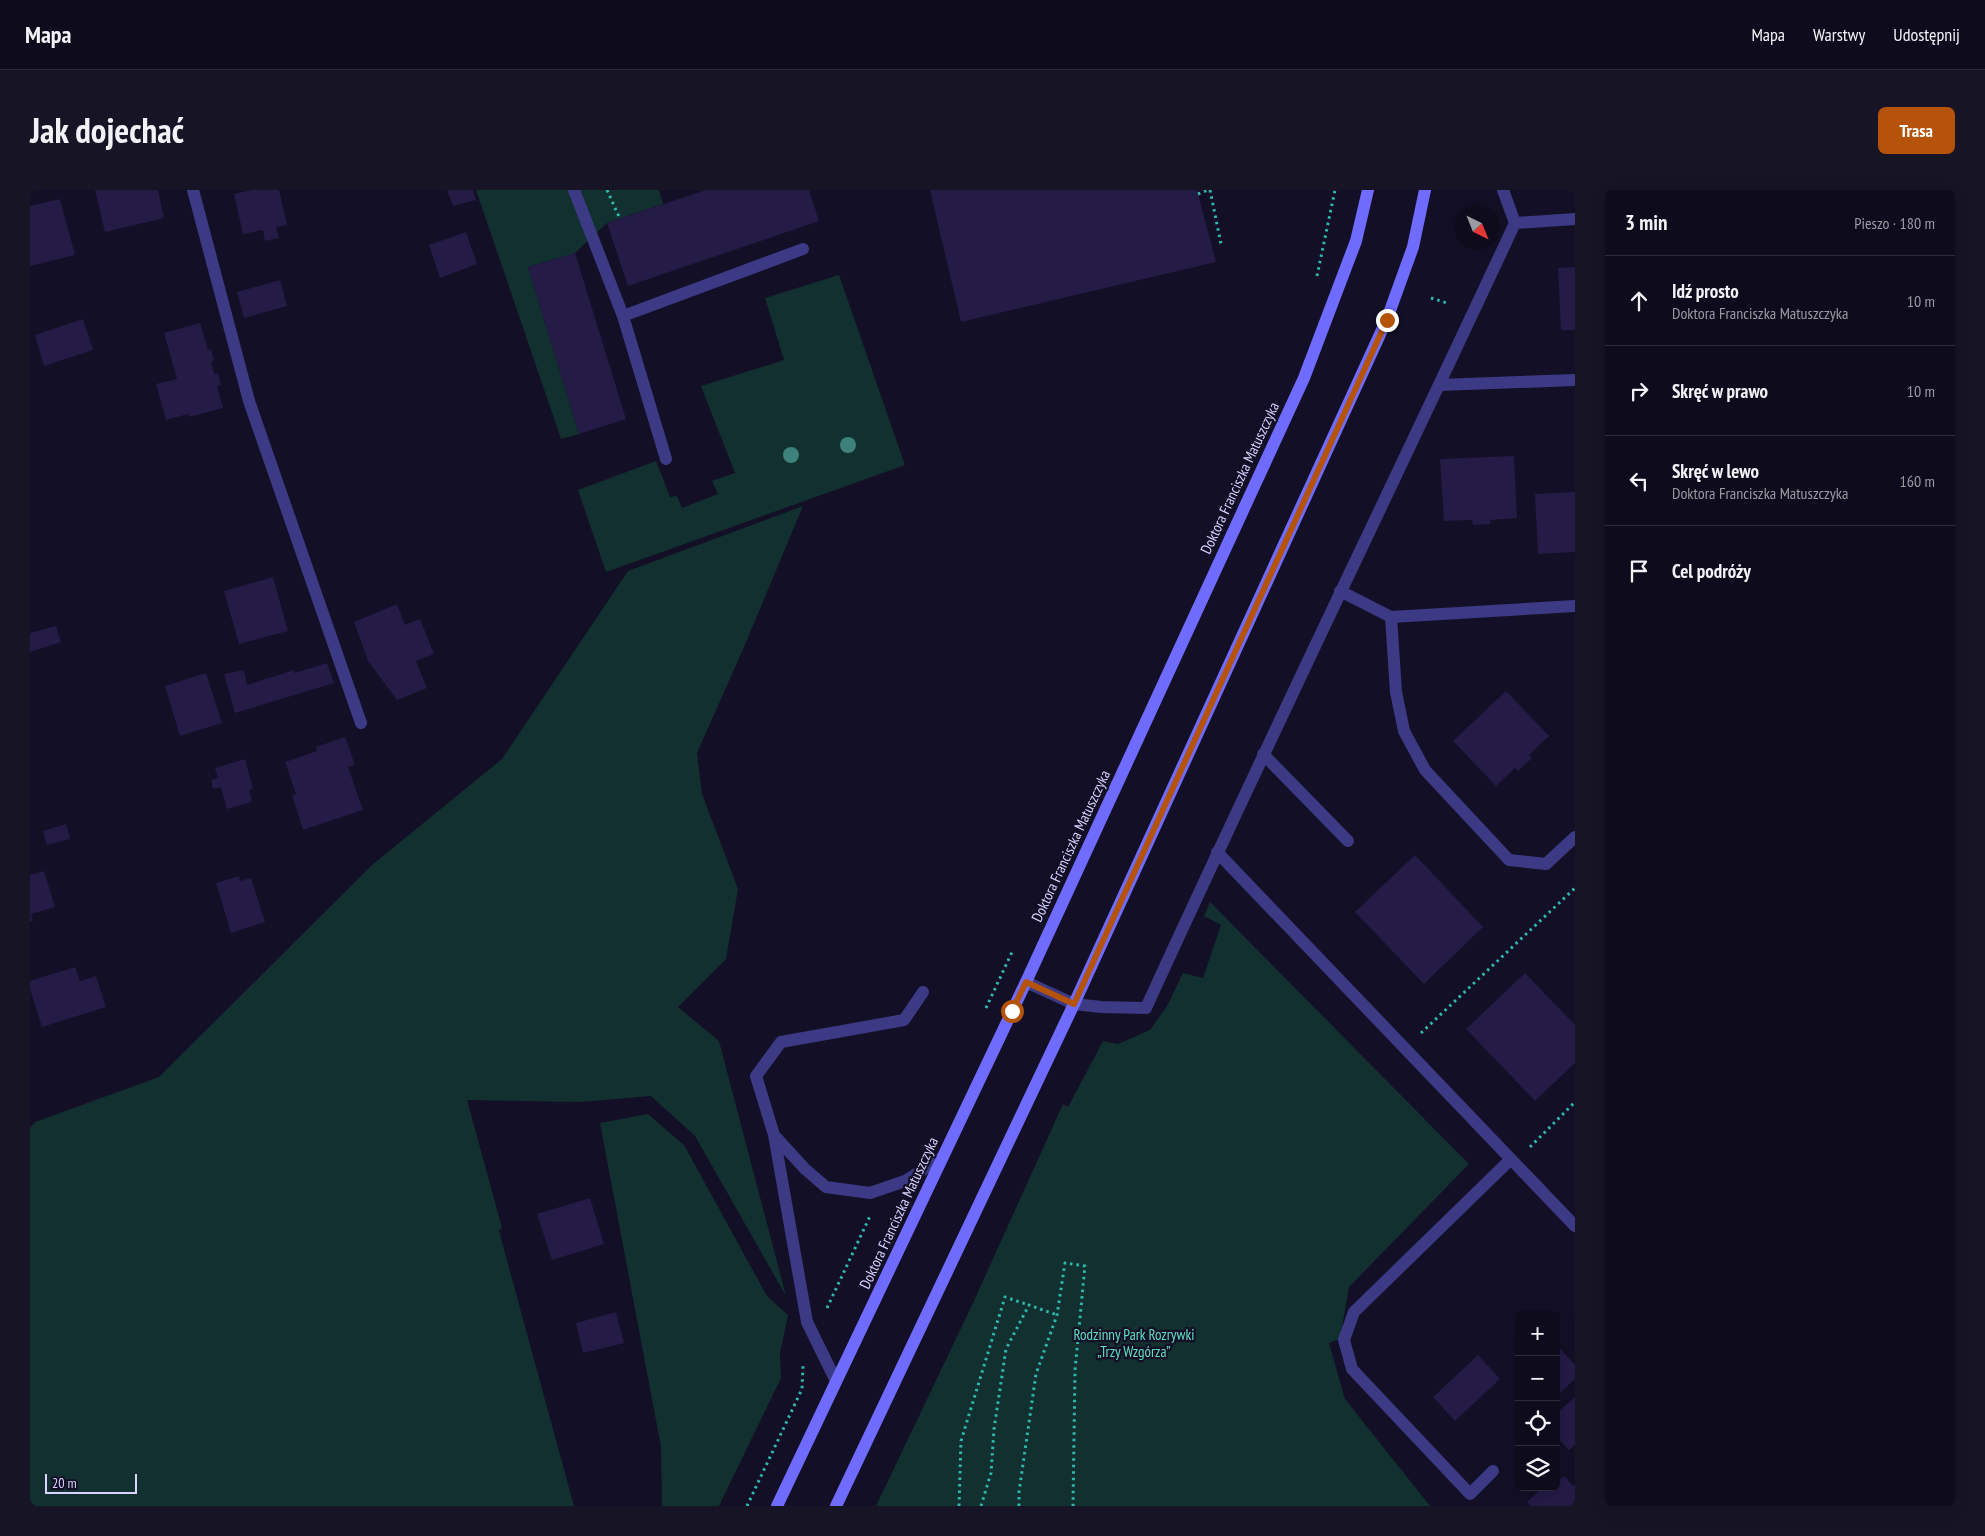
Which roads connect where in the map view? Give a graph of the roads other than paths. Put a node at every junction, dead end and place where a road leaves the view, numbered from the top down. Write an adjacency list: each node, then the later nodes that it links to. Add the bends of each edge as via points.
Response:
1 (193, 190): 16 (street, via 250,402)
2 (574, 190): 9 (street)
3 (1368, 190): 21 (main road, Doktora Franciszka Matuszczyka, via 1356,241 1304,378)
4 (1425, 190): 23 (main road, via 1413,246 1387,320)
5 (1503, 190): 7 (street)
6 (1575, 219): 7 (street)
7 (1515, 223): 11 (street)
8 (803, 249): 9 (street)
9 (623, 316): 12 (street)
10 (1575, 380): 11 (street)
11 (1439, 385): 13 (street)
12 (666, 459)
13 (1340, 591): 15 (street); 17 (street)
14 (1575, 606): 15 (street)
15 (1391, 617): 18 (street, via 1396,692 1404,731 1425,770 1508,860 1546,864)
16 (361, 723)
17 (1263, 754): 19 (street); 20 (street)
18 (1575, 837)
19 (1348, 841)
20 (1217, 852): 23 (street, via 1146,1008); 26 (street)
21 (1026, 982): 23 (street); 25 (main road, Doktora Franciszka Matuszczyka)
22 (922, 992): 24 (street, via 904,1020 781,1042 756,1076)
23 (1074, 1004): 31 (main road)
24 (774, 1135): 25 (street, via 826,1187 870,1192 905,1182); 28 (street, via 807,1322)
25 (943, 1157): 28 (main road, Doktora Franciszka Matuszczyka)
26 (1511, 1159): 27 (street); 29 (street, via 1354,1312 1344,1340 1352,1369 1470,1494)
27 (1575, 1226)
28 (836, 1381): 30 (main road, Doktora Franciszka Matuszczyka)
29 (1493, 1471)
30 (777, 1506)
31 (836, 1506)

